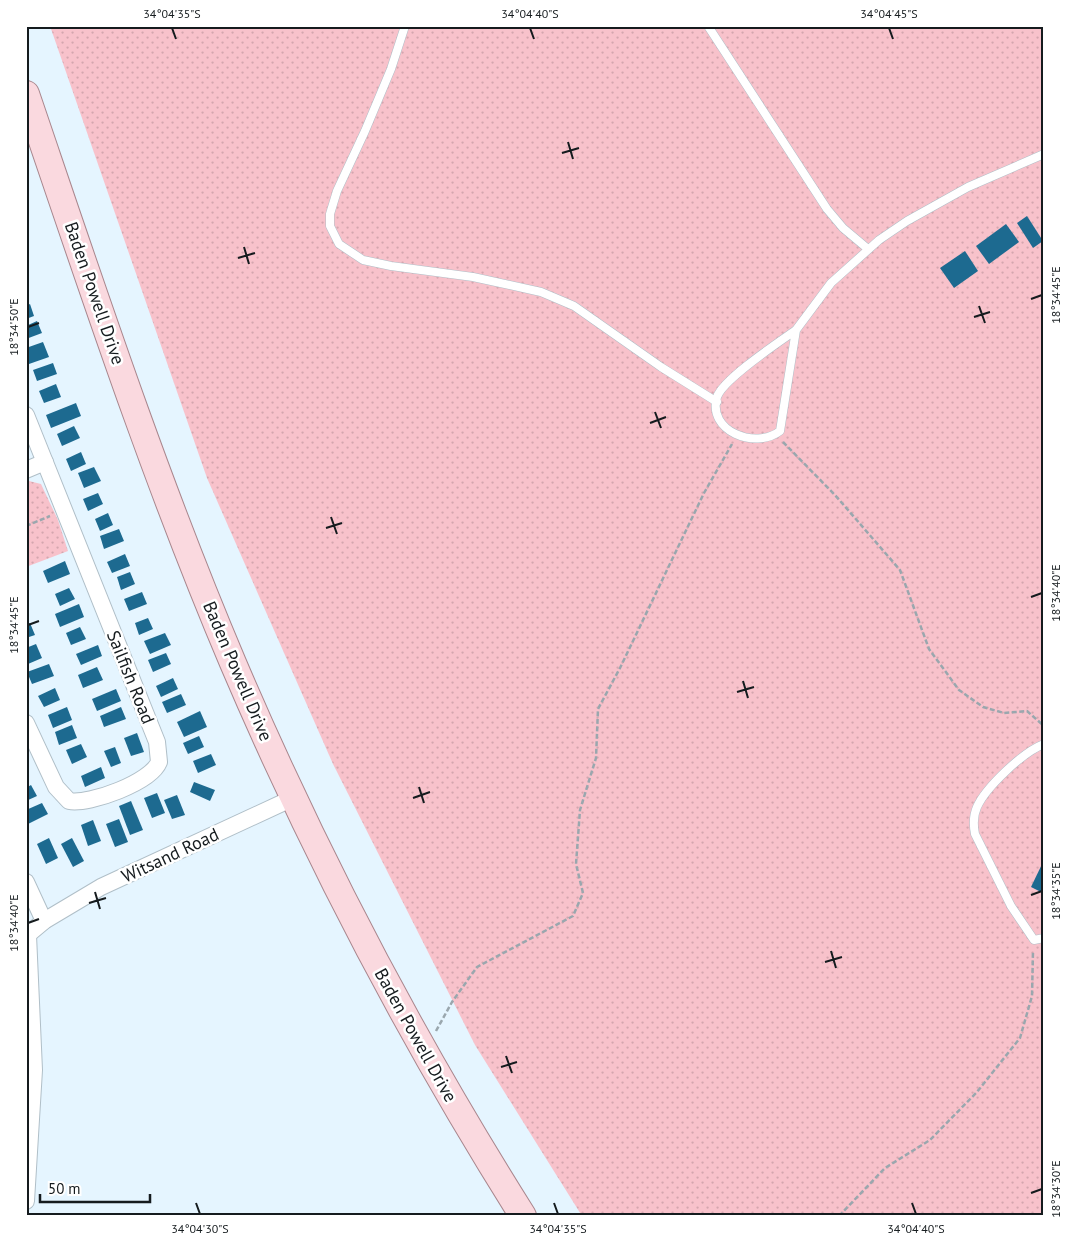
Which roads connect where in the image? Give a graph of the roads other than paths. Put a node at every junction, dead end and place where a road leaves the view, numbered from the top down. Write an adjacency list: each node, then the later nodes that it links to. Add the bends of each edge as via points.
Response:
1 (405, 26): 7 (lane, via 391,69 330,214 330,226 339,244 363,260 473,277 541,292 574,306)
2 (708, 26): 5 (lane, via 827,209)
3 (26, 94): 13 (main road, Baden Powell Drive, via 152,459 229,654)
4 (1044, 154): 5 (lane, via 968,187 907,221)
5 (868, 249): 6 (lane, via 831,283)
6 (796, 330): 7 (lane, via 731,381 719,393); 7 (lane, via 780,431 755,439 737,436 722,421)
7 (717, 402)
8 (26, 415): 9 (street, Sailfish Road)
9 (45, 462): 10 (street); 11 (street, Sailfish Road, via 157,742 159,762 149,777 90,801 69,801 56,787)
10 (26, 470)
11 (26, 723)
12 (1044, 744): 17 (lane, via 1017,762 989,790 977,806 973,821 975,834 1001,888 1034,940)
13 (293, 798): 15 (street, Witsand Road, via 101,887); 19 (main road, Baden Powell Drive, via 367,945)
14 (26, 882): 15 (street)
15 (44, 921): 16 (street, Witsand Road)
16 (27, 935): 18 (street, via 34,1070)
17 (1044, 938)
18 (26, 1201)
19 (523, 1216)

